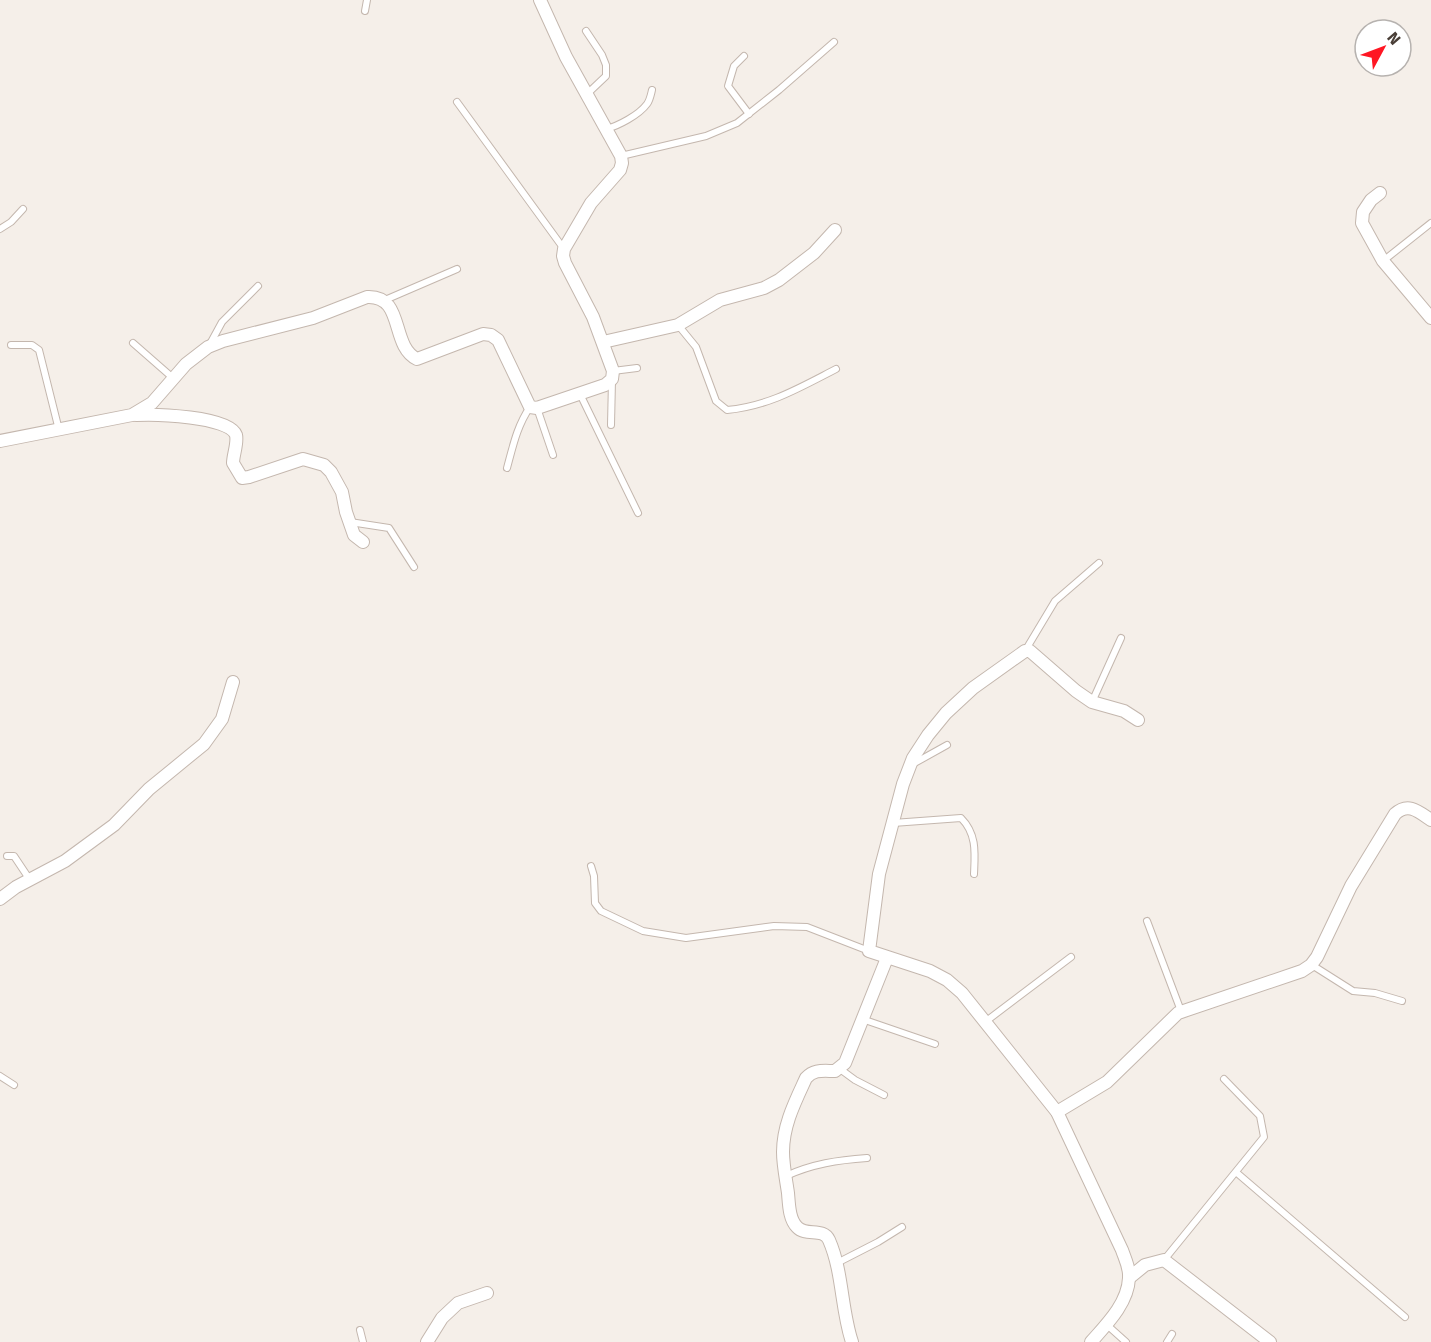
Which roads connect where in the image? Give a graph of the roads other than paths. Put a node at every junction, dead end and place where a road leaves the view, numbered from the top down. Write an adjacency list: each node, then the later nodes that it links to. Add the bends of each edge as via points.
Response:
1 (367, 0): 3 (lane)
2 (540, 0): 8 (street)
3 (365, 11)
4 (586, 31): 8 (lane, via 606,65 606,76)
5 (834, 42): 10 (lane)
6 (744, 56): 10 (lane, via 734,66 728,86)
7 (652, 90): 11 (lane, via 647,104 639,111)
8 (586, 94): 11 (street)
9 (457, 102): 18 (lane)
10 (749, 114): 12 (lane, via 706,136)
11 (606, 129): 12 (street)
12 (621, 156): 18 (street, via 620,170 591,203)
13 (1380, 193): 19 (street, via 1363,212 1362,223)
14 (23, 209): 16 (lane)
15 (1431, 223): 19 (lane)
16 (0, 229)
17 (835, 230): 24 (street, via 814,253 779,280 720,300)
18 (564, 249): 25 (street, via 565,263)
19 (1383, 261): 23 (street)
20 (458, 269): 22 (lane)
21 (258, 286): 28 (lane, via 222,322)
22 (385, 300): 28 (street, via 367,297 312,318); 34 (street, via 405,350 417,359 483,334 498,340)
23 (1431, 318)
24 (678, 325): 25 (street); 30 (lane, via 696,347 716,401 727,410 751,408)
25 (603, 342): 31 (street)
26 (133, 343): 32 (lane)
27 (11, 345): 37 (lane, via 32,345 39,350)
28 (208, 347): 32 (street)
29 (637, 368): 31 (lane)
30 (836, 369)
31 (612, 375): 33 (street, via 605,385); 36 (lane)
32 (173, 378): 35 (street, via 152,403)
33 (579, 393): 34 (street); 41 (lane)
34 (534, 407): 39 (lane); 40 (lane, via 515,435)
35 (132, 415): 37 (street); 42 (street, via 199,418 231,428 236,434 233,464 242,478 303,459 324,465 342,492)
36 (611, 424)
37 (59, 429): 38 (street)
38 (0, 441)
39 (553, 455)
40 (507, 468)
41 (638, 513)
42 (349, 522): 43 (street, via 354,535); 45 (lane, via 389,528)
43 (363, 542)
44 (1099, 563): 47 (lane, via 1054,602)
45 (414, 567)
46 (1121, 638): 49 (lane)
47 (1025, 651): 49 (street, via 1030,651); 52 (street, via 946,713)
48 (233, 682): 58 (street, via 222,719 204,744 149,789 114,825 65,861)
49 (1092, 702): 50 (street, via 1124,711)
50 (1138, 720)
51 (947, 745): 52 (lane)
52 (910, 766): 54 (street)
53 (1431, 820): 64 (street, via 1407,807 1395,814 1351,886)
54 (893, 823): 57 (lane, via 961,818 973,835); 61 (street, via 879,874)
55 (7, 856): 58 (lane, via 17,859)
56 (591, 866): 61 (lane, via 594,903 601,911 643,931 686,938 774,926 807,927)
57 (974, 874)
58 (30, 880): 59 (street)
59 (0, 898)
60 (1147, 921): 66 (lane)
61 (868, 951): 63 (street)
62 (1071, 957): 68 (lane)
63 (887, 958): 67 (street); 68 (street, via 946,980)
64 (1311, 965): 65 (lane, via 1353,991); 66 (street)
65 (1402, 1001)
66 (1181, 1011): 75 (street, via 1107,1082)
67 (862, 1019): 69 (lane); 70 (street)
68 (985, 1022): 75 (street)
69 (935, 1044)
70 (840, 1069): 74 (lane); 78 (street, via 817,1071 806,1078 787,1122 783,1154)
71 (0, 1076): 73 (lane)
72 (1224, 1079): 77 (lane, via 1260,1116 1263,1125 1264,1137)
73 (14, 1085)
74 (884, 1095)
75 (1057, 1112): 82 (street, via 1122,1250)
76 (867, 1158): 78 (lane, via 807,1166)
77 (1237, 1173): 80 (lane); 84 (lane)
78 (786, 1176): 81 (street, via 794,1223 804,1232 826,1235)
79 (902, 1227): 81 (lane)
80 (1164, 1260): 82 (street, via 1145,1265); 94 (street)
81 (837, 1264): 90 (street)
82 (1130, 1278): 85 (street, via 1122,1302)
83 (487, 1293): 89 (street, via 458,1303 442,1318)
84 (1405, 1317)
85 (1107, 1324): 91 (street); 92 (lane)
86 (360, 1330): 88 (lane)
87 (1172, 1334): 93 (lane)
88 (363, 1342)
89 (427, 1342)
90 (852, 1342)
91 (1091, 1342)
92 (1126, 1342)
93 (1167, 1342)
94 (1270, 1342)

